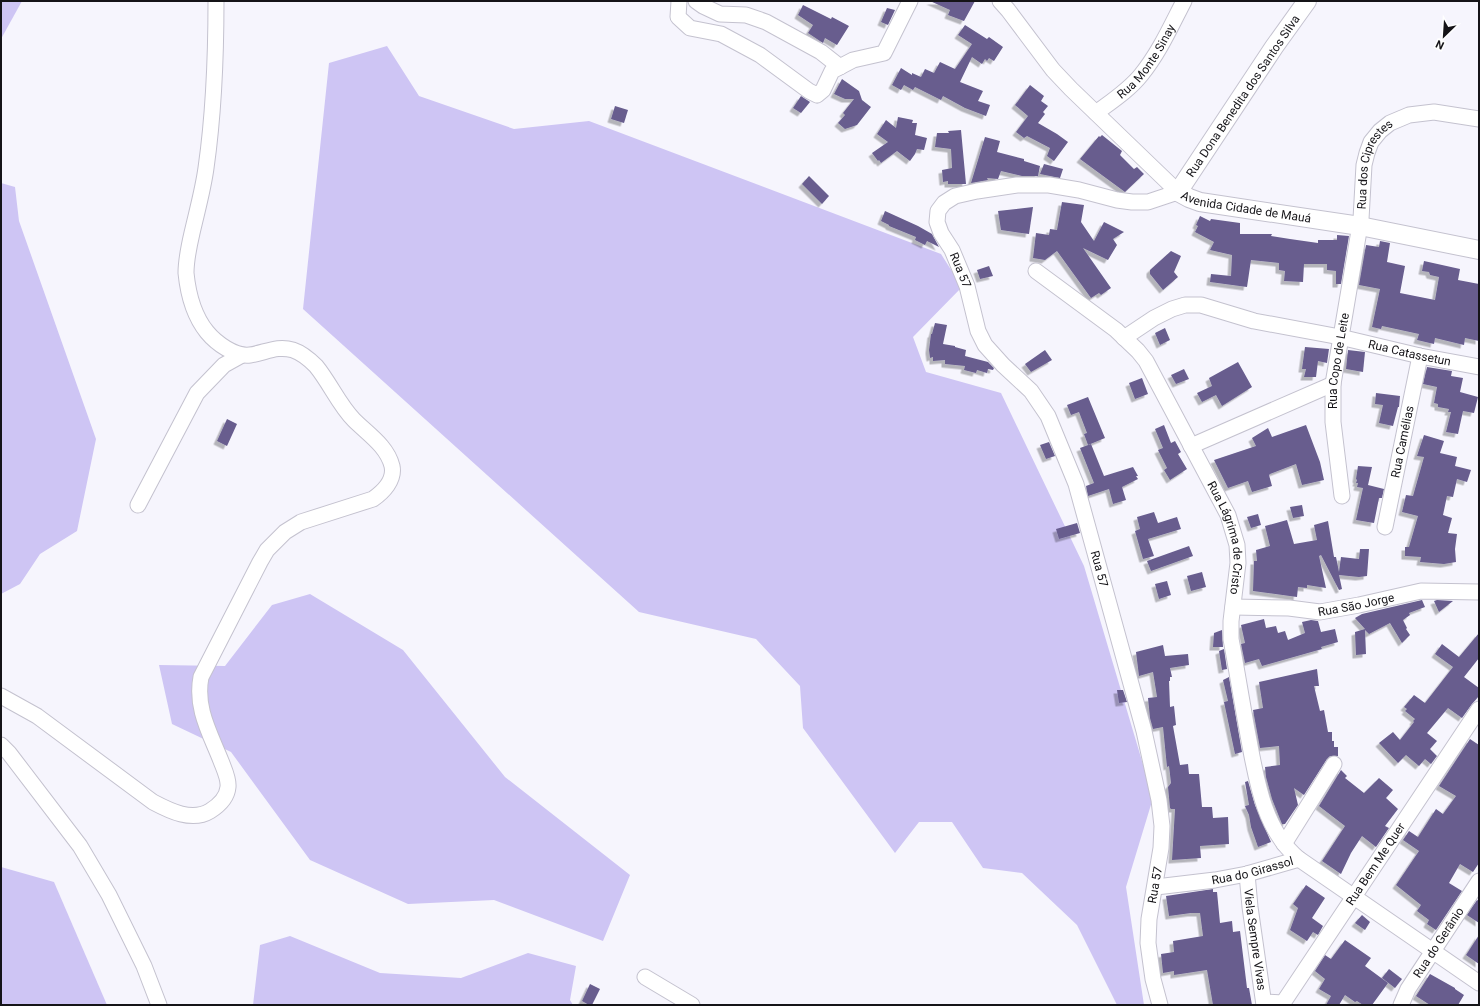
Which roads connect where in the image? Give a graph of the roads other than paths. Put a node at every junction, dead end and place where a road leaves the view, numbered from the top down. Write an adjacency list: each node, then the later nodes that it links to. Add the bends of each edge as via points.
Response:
1 (216, 1): 17 (street, via 214,99 206,168 186,259 186,273 189,294 199,321 217,342)
2 (679, 1): 8 (street, via 678,17 690,28 721,34 760,55 809,91 817,94 823,90 832,71)
3 (696, 1): 8 (street, via 720,14 746,15 766,22 821,52)
4 (910, 1): 8 (street, via 884,53 853,60)
5 (1184, 1): 9 (street, Rua Monte Sinay, via 1141,76)
6 (1307, 1): 11 (street, Rua Dona Benedita dos Santos Silva, via 1274,46)
7 (1009, 4): 9 (street, Avenida Cidade de Mauá, via 1053,70)
8 (840, 67)
9 (1096, 113): 11 (street, Avenida Cidade de Mauá)
10 (1479, 119): 12 (street, Rua dos Ciprestes, via 1434,112 1419,113 1398,119 1380,131 1371,142 1364,165)
11 (1178, 192): 12 (street, Avenida Cidade de Mauá, via 1200,202); 35 (street, Rua 57, via 1148,202 1132,202 1049,185 1018,185 955,196 944,203 938,211 937,222 967,286 978,331 985,344 1031,391 1048,416 1076,484 1144,731 1159,800 1162,833)
12 (1360, 226): 13 (street, Avenida Cidade de Mauá); 15 (street, Rua Copo de Leite)
13 (1479, 250)
14 (1036, 271): 16 (street, Rua Lágrima de Cristo)
15 (1340, 337): 16 (street, Rua Catassetun, via 1254,321 1200,305 1185,305 1172,308); 18 (street, Rua Catassetun); 20 (street, Rua Copo de Leite)
16 (1124, 338): 21 (street, Rua Lágrima de Cristo, via 1146,361)
17 (242, 355): 23 (street, via 224,365 197,393); 27 (street, via 281,349 292,350 306,357 317,367 353,419 386,451 392,474 388,486 373,499 301,522 285,532 260,562 201,677 198,690 204,718 226,775 228,788 219,805 208,812 192,815 171,811 159,805 37,716)
18 (1420, 356): 19 (street, Rua Catassetun); 24 (street, Rua Camélias)
19 (1479, 367)
20 (1333, 384): 21 (street); 22 (street, Rua Copo de Leite, via 1333,422)
21 (1191, 446): 26 (street, Rua Lágrima de Cristo, via 1228,515 1237,545 1238,563)
22 (1342, 496)
23 (138, 505)
24 (1385, 527)
25 (1479, 592): 26 (street, Rua São Jorge, via 1421,590 1320,612)
26 (1233, 606): 31 (street, Rua Lágrima de Cristo, via 1231,639 1257,778 1267,810)
27 (1, 696)
28 (1479, 709): 36 (street, Rua Bem Me Quer)
29 (1, 746): 42 (street, via 80,846 109,895)
30 (1334, 764): 31 (street)
31 (1284, 844): 32 (street, Rua Lágrima de Cristo)
32 (1299, 859): 33 (street, Rua do Girassol); 36 (street, Rua do Girassol)
33 (1247, 874): 35 (street, Rua do Girassol); 40 (street, Viela Sempre Vivas)
34 (1479, 881): 37 (street, Rua do Gerânio)
35 (1156, 887): 44 (street, Rua 57, via 1149,919 1148,944)
36 (1353, 896): 37 (street, Rua do Girassol); 41 (street, Rua Bem Me Quer)
37 (1433, 950): 39 (street, Rua do Girassol); 45 (street, Rua do Gerânio)
38 (646, 977): 43 (street)
39 (1479, 983)
40 (1264, 1003): 41 (street, Rua Bem Me Quer)
41 (1285, 1004)
42 (160, 1005)
43 (692, 1005)
44 (1160, 1005)
45 (1401, 1005)

